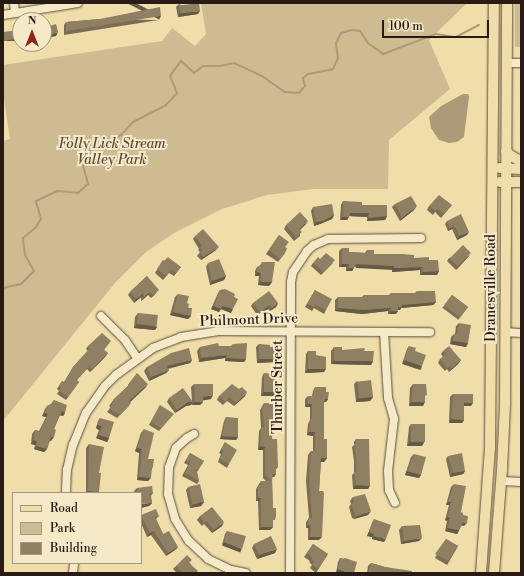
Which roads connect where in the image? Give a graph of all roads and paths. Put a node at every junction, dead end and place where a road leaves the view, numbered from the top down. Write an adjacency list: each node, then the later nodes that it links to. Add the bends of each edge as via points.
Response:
1 (78, 3): 4 (street)
2 (494, 3): 9 (main road, Dranesville Road)
3 (507, 3): 5 (main road, Dranesville Road)
4 (21, 12)
5 (507, 63): 6 (street); 7 (main road, Dranesville Road)
6 (521, 63)
7 (506, 151): 8 (main road); 10 (main road, Dranesville Road)
8 (521, 161)
9 (492, 168): 10 (main road); 12 (main road, Dranesville Road)
10 (505, 168): 11 (main road); 13 (main road, Dranesville Road)
11 (521, 169)
12 (492, 182): 13 (main road); 30 (main road, Dranesville Road, via 490,448)
13 (505, 182): 14 (main road); 20 (main road, Dranesville Road)
14 (521, 182)
15 (421, 238): 17 (street, Thurber Street, via 337,238 314,245 300,258 293,272)
16 (101, 316): 22 (street, via 125,340)
17 (291, 332): 18 (street, Philmont Drive); 22 (street, Philmont Drive, via 203,332 170,341); 29 (street, Thurber Street)
18 (384, 332): 19 (street, Philmont Drive); 27 (street, via 388,398 394,419 388,471 389,490)
19 (430, 332)
20 (505, 332): 21 (street); 24 (main road, Dranesville Road)
21 (521, 333)
22 (137, 358): 26 (street, Philmont Drive, via 105,386 86,413 73,445 67,470)
23 (194, 434): 28 (street, via 176,448 169,466 168,494 175,519 189,541 208,558 230,570)
24 (502, 482): 25 (street); 31 (main road, Dranesville Road)
25 (521, 482)
26 (66, 492)
27 (395, 503)
28 (246, 573)
29 (290, 573)
30 (481, 573)
31 (494, 573)

